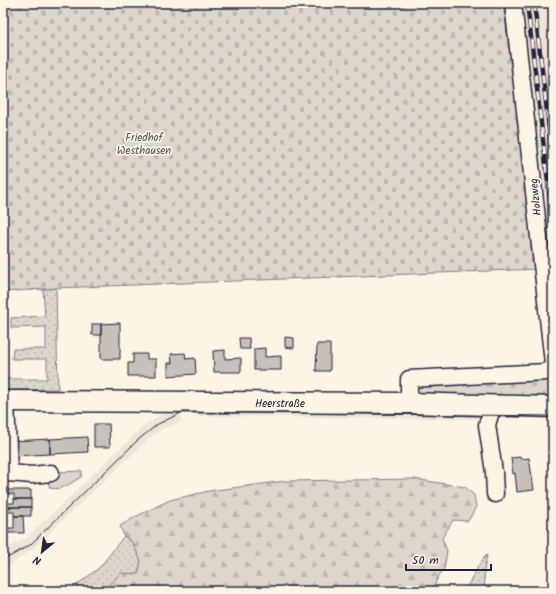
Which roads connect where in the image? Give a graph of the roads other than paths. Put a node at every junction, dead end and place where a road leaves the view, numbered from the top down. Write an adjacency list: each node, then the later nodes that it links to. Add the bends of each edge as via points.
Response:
1 (513, 3): 3 (street, Holzweg, via 553,363 546,372 409,379)
2 (5, 401): 3 (main road, Heerstraße); 6 (street, Heerstraße)
3 (408, 404): 4 (main road, Heerstraße)
4 (485, 406): 5 (main road, Heerstraße); 8 (street, via 490,415 487,426)
5 (553, 408)
6 (6, 473): 7 (street)
7 (51, 473)
8 (495, 494)

